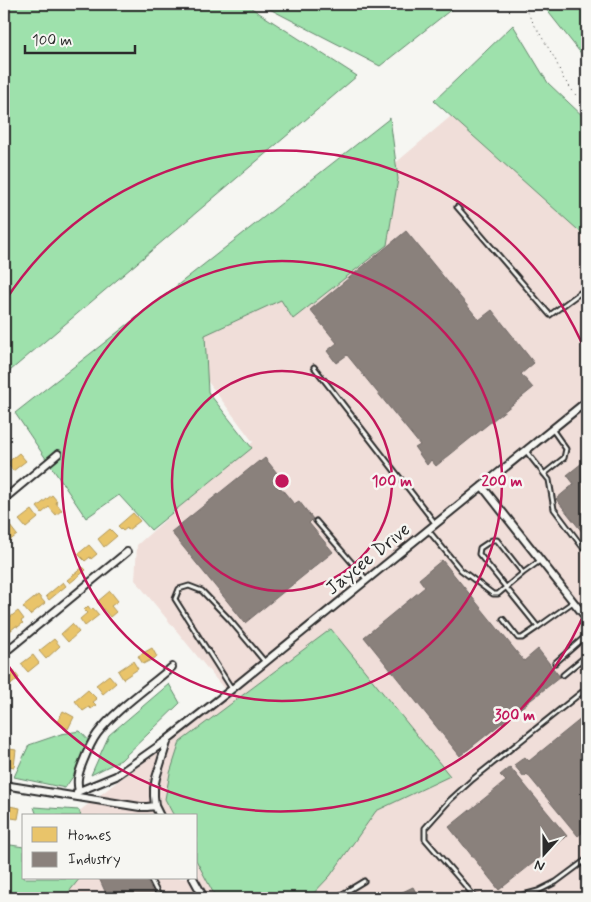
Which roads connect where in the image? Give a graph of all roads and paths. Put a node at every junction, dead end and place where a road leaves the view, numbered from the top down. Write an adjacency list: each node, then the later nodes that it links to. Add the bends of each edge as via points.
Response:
1 (522, 4): 2 (path, via 563,78)
2 (587, 107)
3 (457, 207): 4 (lane, via 550,315 580,293)
4 (587, 292)
5 (314, 367): 14 (lane)
6 (587, 401): 7 (street, Jaycee Drive)
7 (552, 429): 8 (street, Jaycee Drive); 10 (lane, via 566,449 564,458)
8 (526, 450): 10 (lane); 11 (street, Jaycee Drive)
9 (58, 454): 12 (street)
10 (544, 474): 16 (lane, via 549,480 554,509)
11 (482, 486): 14 (street, Jaycee Drive); 18 (street)
12 (4, 499)
13 (316, 521): 20 (lane)
14 (435, 524): 15 (street, Jaycee Drive)
15 (428, 530): 20 (street, Jaycee Drive); 21 (lane, via 461,570 492,594 498,594)
16 (587, 551)
17 (128, 552): 27 (street)
18 (541, 560): 19 (lane); 22 (street)
19 (523, 573): 21 (lane); 21 (lane, via 497,540 480,548 479,554)
20 (366, 580): 29 (street, Jaycee Drive)
21 (506, 587): 25 (lane)
22 (574, 602): 24 (street); 25 (lane)
23 (503, 619): 25 (lane, via 518,638)
24 (587, 619)
25 (538, 626)
26 (587, 635): 30 (lane)
27 (4, 653)
28 (587, 655): 32 (lane)
29 (265, 662): 34 (street, Jaycee Drive); 34 (lane, via 202,591 189,586 179,589 175,599)
30 (555, 663)
31 (172, 668): 37 (street, via 120,710 96,735 78,775)
32 (563, 675)
33 (587, 688): 48 (lane, via 473,779 425,828 425,839 475,897)
34 (232, 689): 35 (street, Jaycee Drive)
35 (168, 739): 37 (street, Jaycee Drive, via 116,776); 39 (street, via 156,778)
36 (4, 785): 38 (street)
37 (79, 791): 38 (street, Jaycee Drive)
38 (68, 795): 39 (street, via 140,807)
39 (155, 806): 40 (street)
40 (159, 814)
41 (587, 859): 49 (lane, via 556,882)
42 (151, 880): 45 (lane)
43 (194, 880): 46 (street)
44 (364, 881): 47 (lane)
45 (160, 898)
46 (204, 898)
47 (336, 898)
48 (480, 898)
49 (512, 898)

